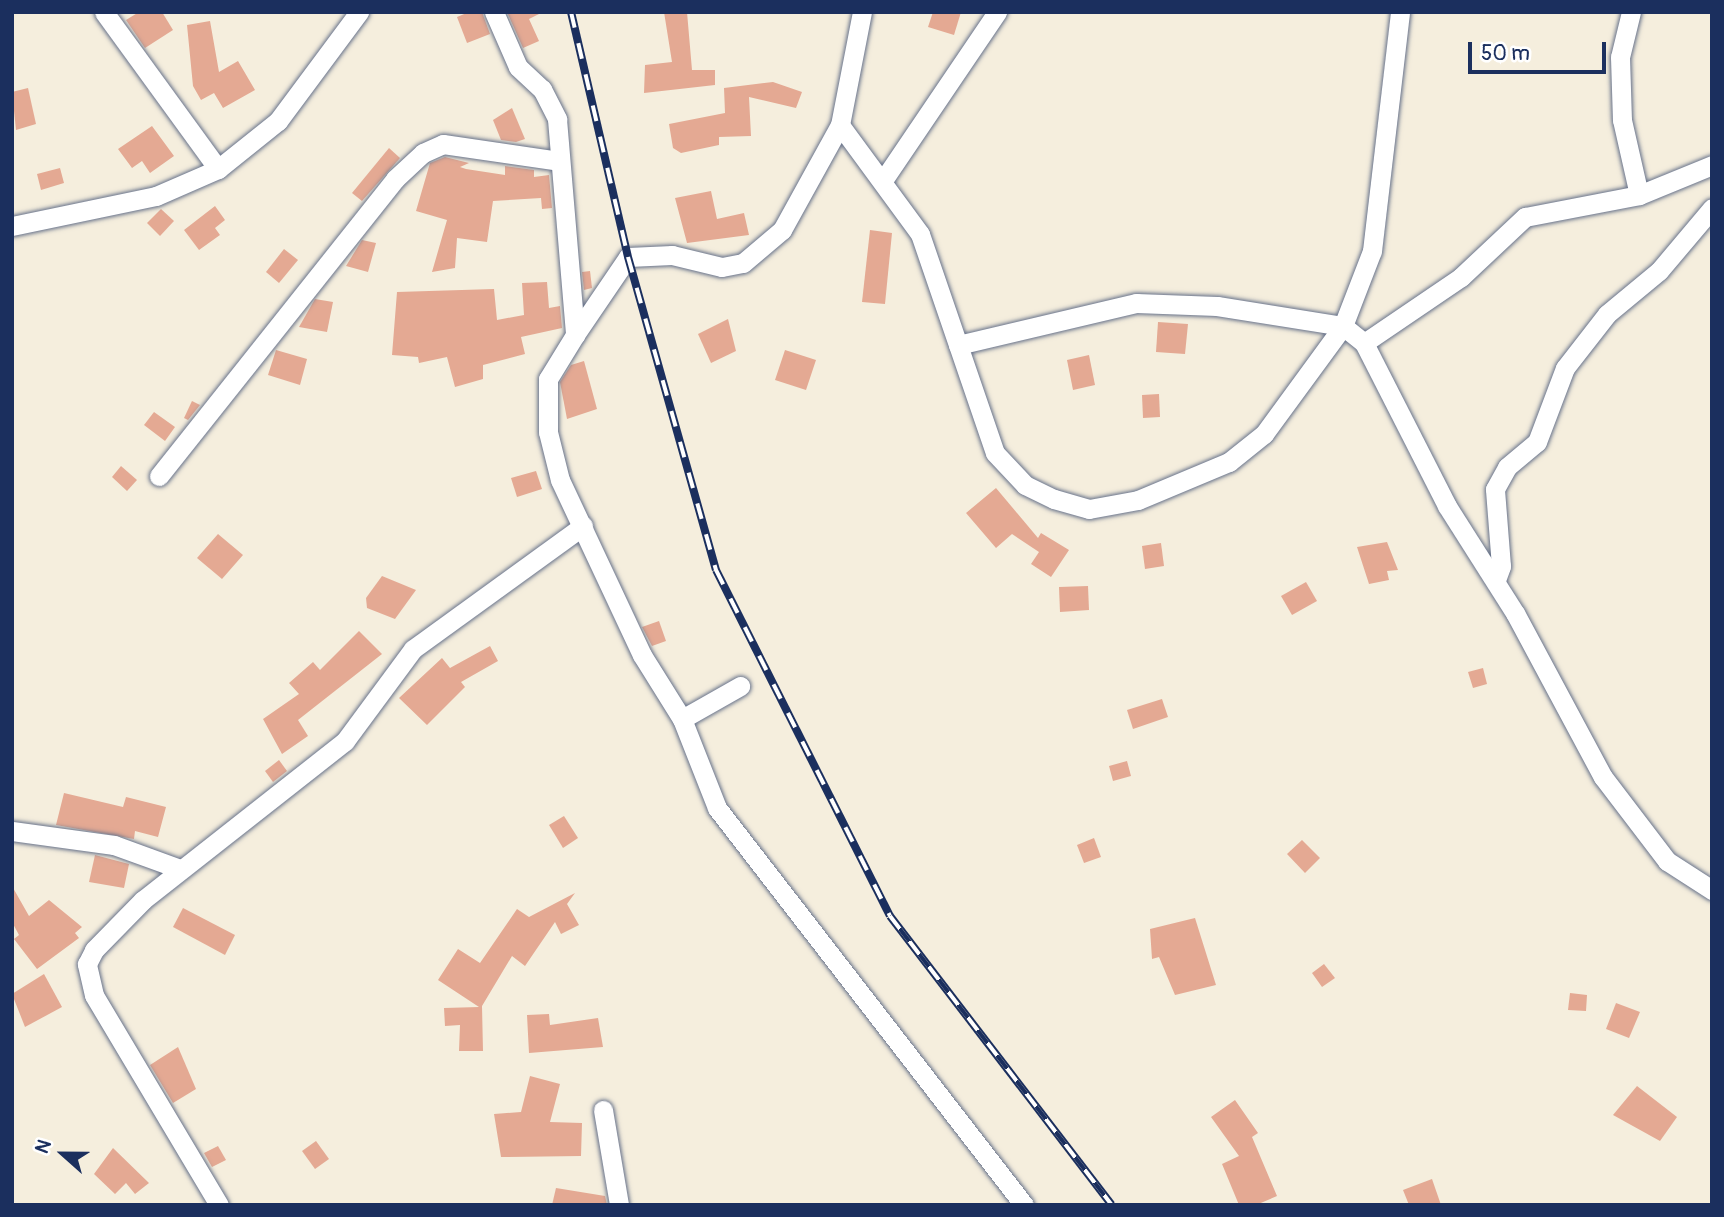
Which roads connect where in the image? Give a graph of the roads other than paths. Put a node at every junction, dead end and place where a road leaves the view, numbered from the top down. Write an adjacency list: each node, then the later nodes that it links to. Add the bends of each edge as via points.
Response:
1 (104, 12): 11 (street)
2 (359, 12): 11 (street, via 278,121)
3 (494, 12): 9 (street, via 518,66 542,89 557,119)
4 (862, 12): 8 (street)
5 (997, 12): 12 (street)
6 (1399, 12): 16 (street, via 1372,251)
7 (1631, 12): 13 (street, via 1620,57 1622,120)
8 (840, 125): 12 (street); 17 (street, via 782,230 758,254 722,267 672,255 628,257)
9 (559, 161): 17 (street); 20 (street, via 443,144 423,153 378,200)
10 (1712, 165): 13 (street)
11 (218, 169): 15 (street, via 156,196)
12 (884, 179): 19 (street, via 920,234)
13 (1639, 195): 18 (street, via 1525,217 1461,277)
14 (1712, 208): 22 (street, via 1659,271 1607,314 1566,368 1536,443 1507,467 1495,489 1501,566)
15 (12, 226)
16 (1343, 326): 18 (street); 19 (street, via 1217,306 1136,303); 19 (street, via 1264,434 1229,462 1138,500 1089,509 1025,485 995,453)
17 (575, 335): 21 (street, via 548,379 548,432 560,480)
18 (1364, 343): 22 (street, via 1447,506)
19 (958, 345)
20 (159, 476)
21 (583, 526): 24 (street, via 642,655); 26 (street, via 413,649 345,741 233,835)
22 (1496, 580): 27 (street, via 1603,778 1667,861)
23 (740, 686): 24 (street)
24 (682, 719): 31 (street, via 717,808)
25 (12, 831): 26 (street, via 114,845)
26 (180, 869): 29 (street, via 94,950 87,979)
27 (1712, 890)
28 (603, 1110): 30 (street)
29 (219, 1205)
30 (619, 1205)
31 (1024, 1205)

